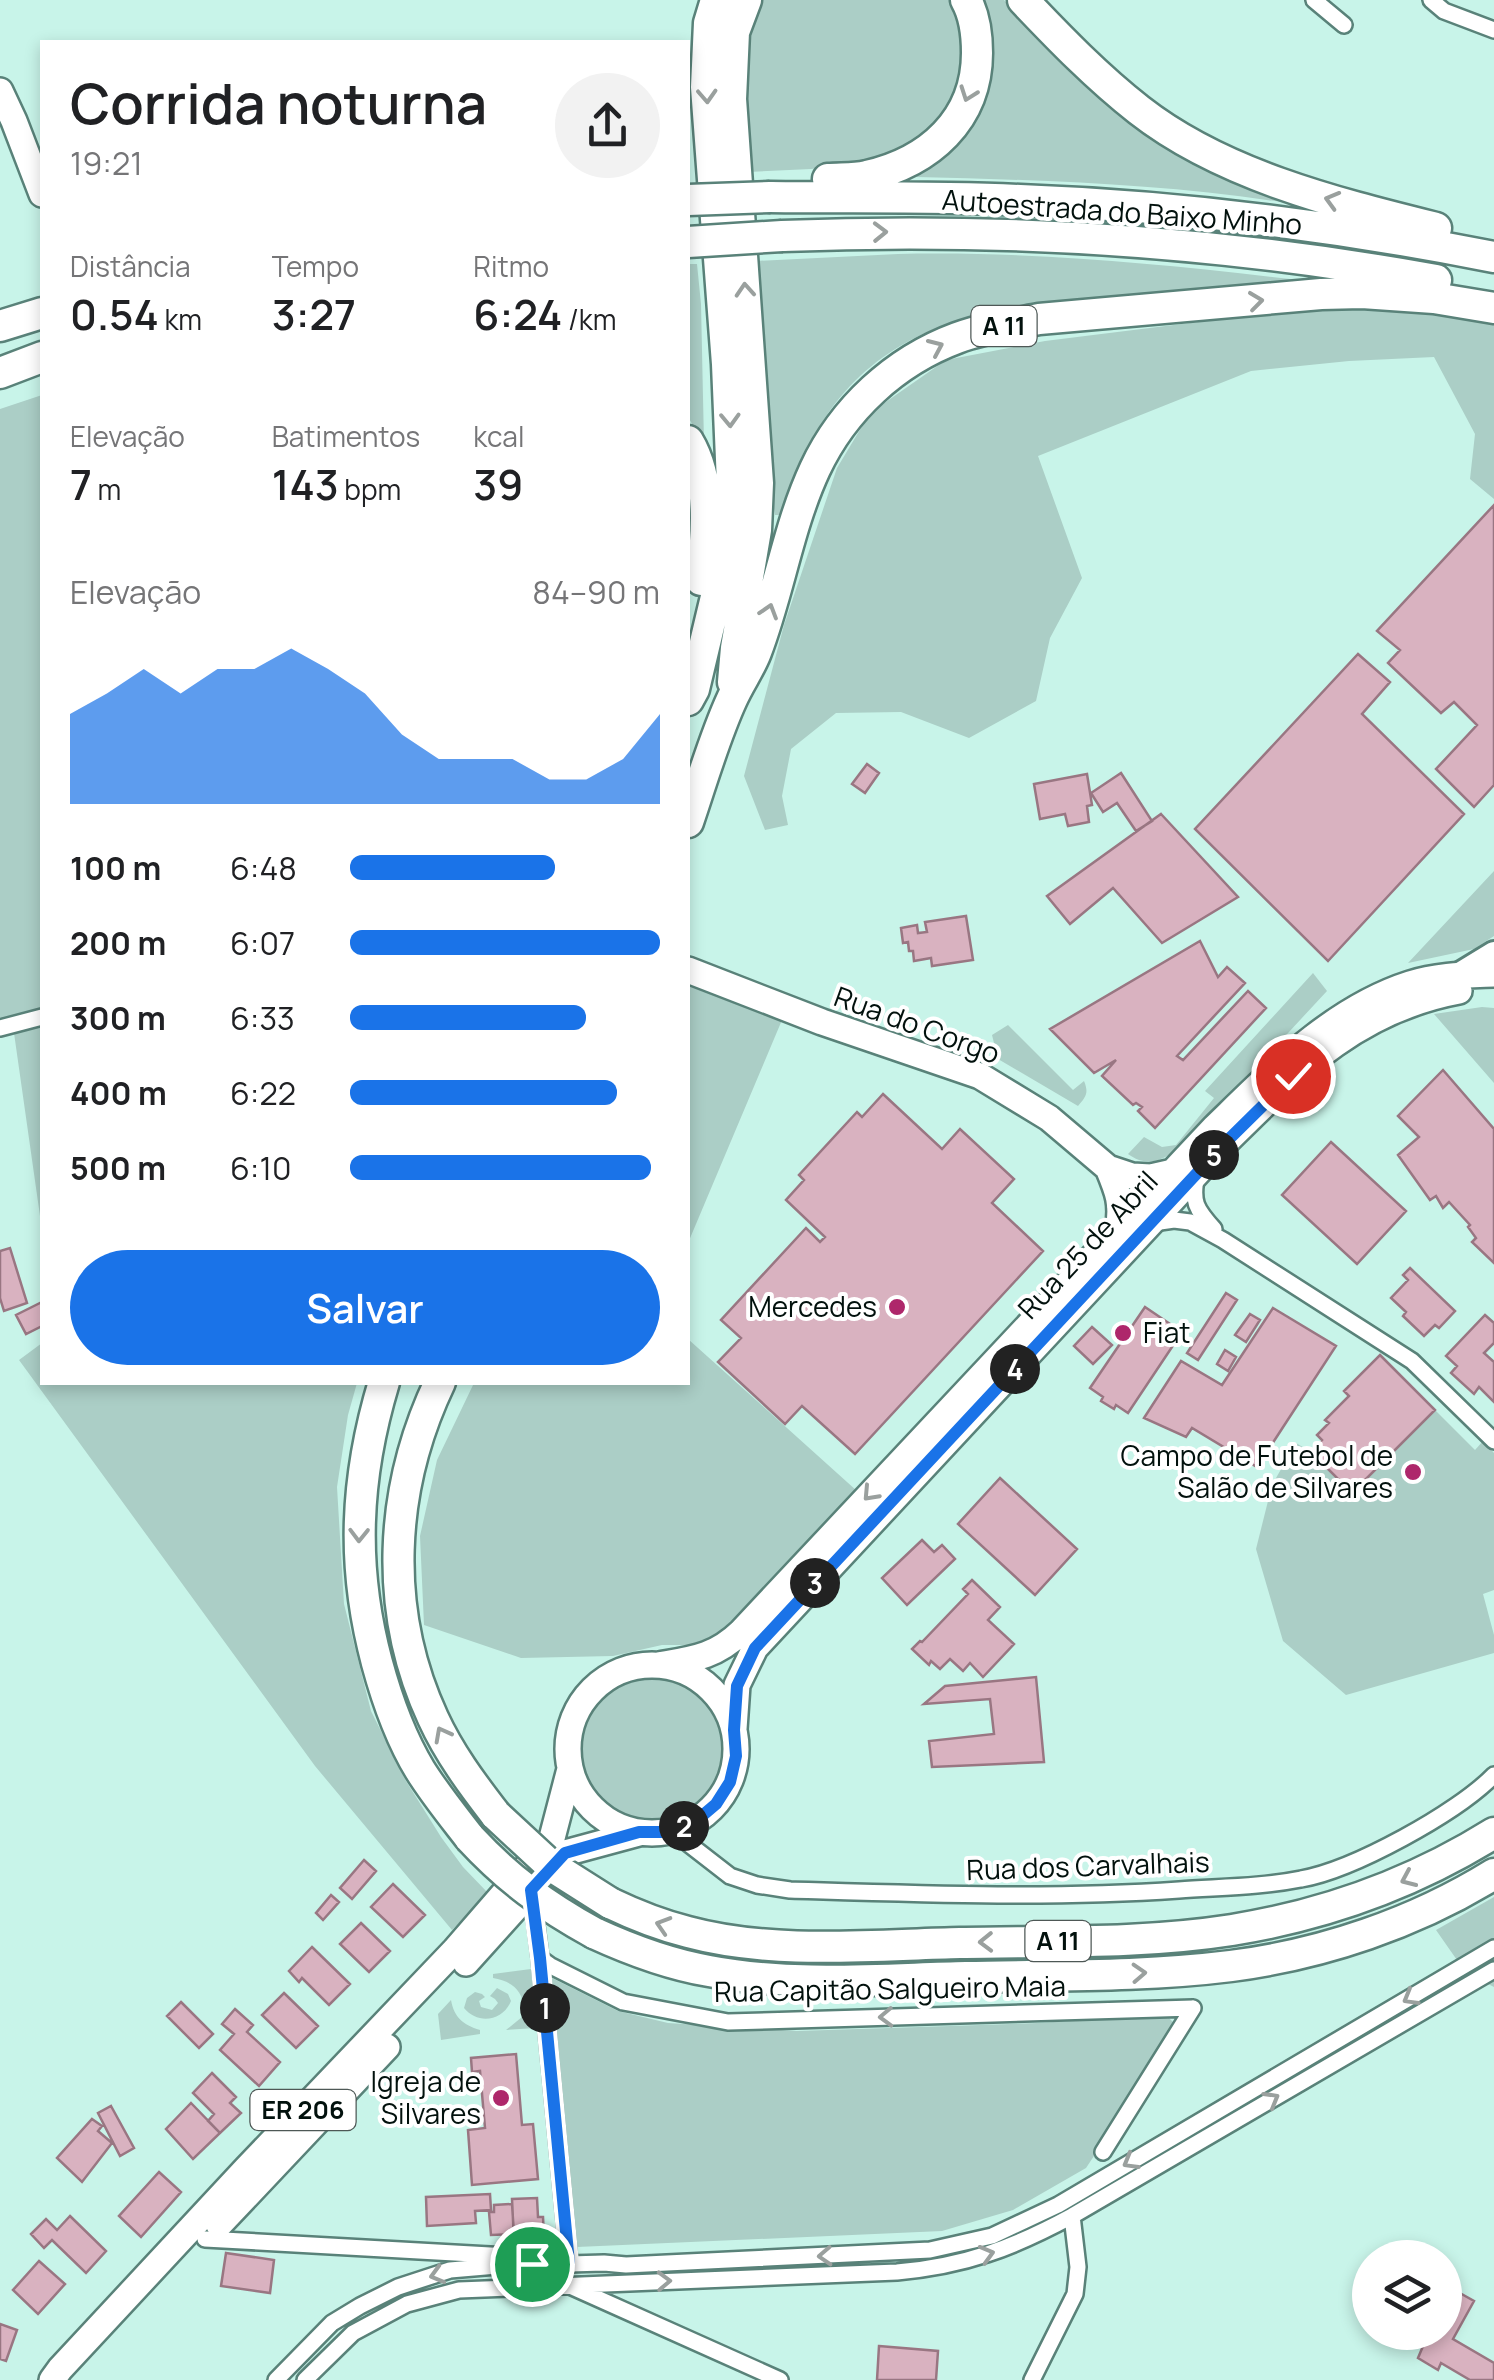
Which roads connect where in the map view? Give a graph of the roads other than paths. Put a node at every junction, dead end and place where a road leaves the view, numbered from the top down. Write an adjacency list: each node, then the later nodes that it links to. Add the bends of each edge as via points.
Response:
1 (716, 0): 25 (highway, one-way to 25, via 706,87 732,483 720,580)
2 (746, 0): 26 (highway, A 11, one-way to 2, via 758,483 730,99 734,32)
3 (966, 0): 11 (highway, one-way to 11, via 977,36 977,68 948,134 894,168 797,181)
4 (1022, 0): 14 (highway, one-way to 4, via 1321,198 1207,150 1142,112)
5 (1314, 0): 7 (street)
6 (1431, 0): 8 (street)
7 (1344, 25)
8 (1494, 30)
9 (0, 91): 10 (main road)
10 (40, 189)
11 (770, 197): 12 (highway, Autoestrada do Baixo Minho, bridge); 15 (highway, Autoestrada do Baixo Minho, via 1145,208)
12 (690, 200)
13 (690, 242): 16 (highway, Autoestrada do Baixo Minho, one-way to 16, bridge, via 881,232 1135,240 1362,267)
14 (1494, 242)
15 (1494, 257)
16 (1494, 294)
17 (1494, 308): 26 (highway, A 11, one-way to 17, via 756,654 815,469 863,398 926,351 1040,319 1307,295 1399,294)
18 (40, 314): 19 (highway)
19 (0, 326)
20 (40, 358): 22 (highway)
21 (40, 371): 22 (highway)
22 (0, 376)
23 (690, 447): 24 (highway, via 706,517)
24 (690, 625)
25 (690, 697)
26 (731, 700): 27 (highway, A 11)
27 (690, 816)
28 (1494, 952): 30 (main road, Rua 25 de Abril)
29 (690, 971): 35 (main road, Rua do Corgo, via 980,1076 1049,1118)
30 (1458, 974): 31 (main road, Rua 25 de Abril / ER 206); 36 (main road, Rua 25 de Abril / ER 206, via 1412,983 1340,1019 1283,1061)
31 (1494, 974)
32 (1494, 990): 36 (main road, Rua 25 de Abril / ER 206, via 1416,1000 1349,1034)
33 (40, 1018): 34 (street)
34 (0, 1028)
35 (1108, 1168): 36 (main road, via 1151,1177); 38 (main road, via 1122,1210)
36 (1185, 1172): 37 (main road, Rua 25 de Abril / ER 206); 38 (main road, Rua 25 de Abril / ER 206); 39 (street, via 1197,1210)
37 (1149, 1224): 39 (street, via 1190,1222); 44 (main road, Rua 25 de Abril / ER 206, via 755,1648 737,1686)
38 (1118, 1230): 43 (main road, Rua 25 de Abril / ER 206, one-way to 43, via 728,1644 701,1658)
39 (1223, 1240): 42 (street, via 1412,1360)
40 (383, 1385): 50 (highway, one-way to 50, bridge, via 369,1438 358,1546 369,1633 397,1724 419,1768 500,1870 558,1913 636,1952 782,1979 1232,1966 1344,1941)
41 (439, 1385): 49 (highway, A 11, one-way to 41, bridge, via 1392,1886 1327,1909 1230,1930 1147,1938 764,1944 650,1921 550,1865 496,1815 432,1717 404,1632 397,1545 410,1460)
42 (1494, 1442)
43 (659, 1664): 44 (main road, via 707,1685); 45 (main road, ER 206, via 608,1677 588,1694 574,1716)
44 (734, 1730): 48 (main road, ER 206, via 730,1782 716,1804)
45 (570, 1769): 47 (main road, ER 206, via 595,1811); 61 (main road, ER 206, via 552,1838)
46 (1494, 1776): 48 (street, Rua dos Carvalhais, via 1468,1798 1344,1867 1246,1886 1054,1896 790,1890 730,1876)
47 (639, 1832): 48 (main road, ER 206); 51 (main road, ER 206, via 565,1853)
48 (672, 1832)
49 (1494, 1833)
50 (1494, 1874)
51 (531, 1890): 53 (street); 57 (main road, ER 206)
52 (1494, 1948): 58 (street, one-way to 58, via 1058,2205 992,2236 903,2252)
53 (540, 1958): 55 (street, Rua Capitão Salgueiro Maia, one-way to 53, via 1193,2008 728,2022 623,2002); 58 (street)
54 (1494, 1970): 56 (street, one-way to 54)
55 (1103, 2152)
56 (1072, 2216): 60 (street, one-way to 56, via 922,2270 992,2254); 66 (street, via 1075,2294)
57 (205, 2239): 59 (street, via 508,2256); 62 (main road, ER 206)
58 (569, 2263): 59 (street)
59 (517, 2265): 63 (street, one-way to 63, via 450,2270 398,2287 332,2323)
60 (567, 2284): 64 (street, via 459,2290 406,2304 353,2332); 65 (street)
61 (52, 2380)
62 (72, 2380)
63 (276, 2380)
64 (305, 2380)
65 (780, 2380)
66 (1032, 2380)

